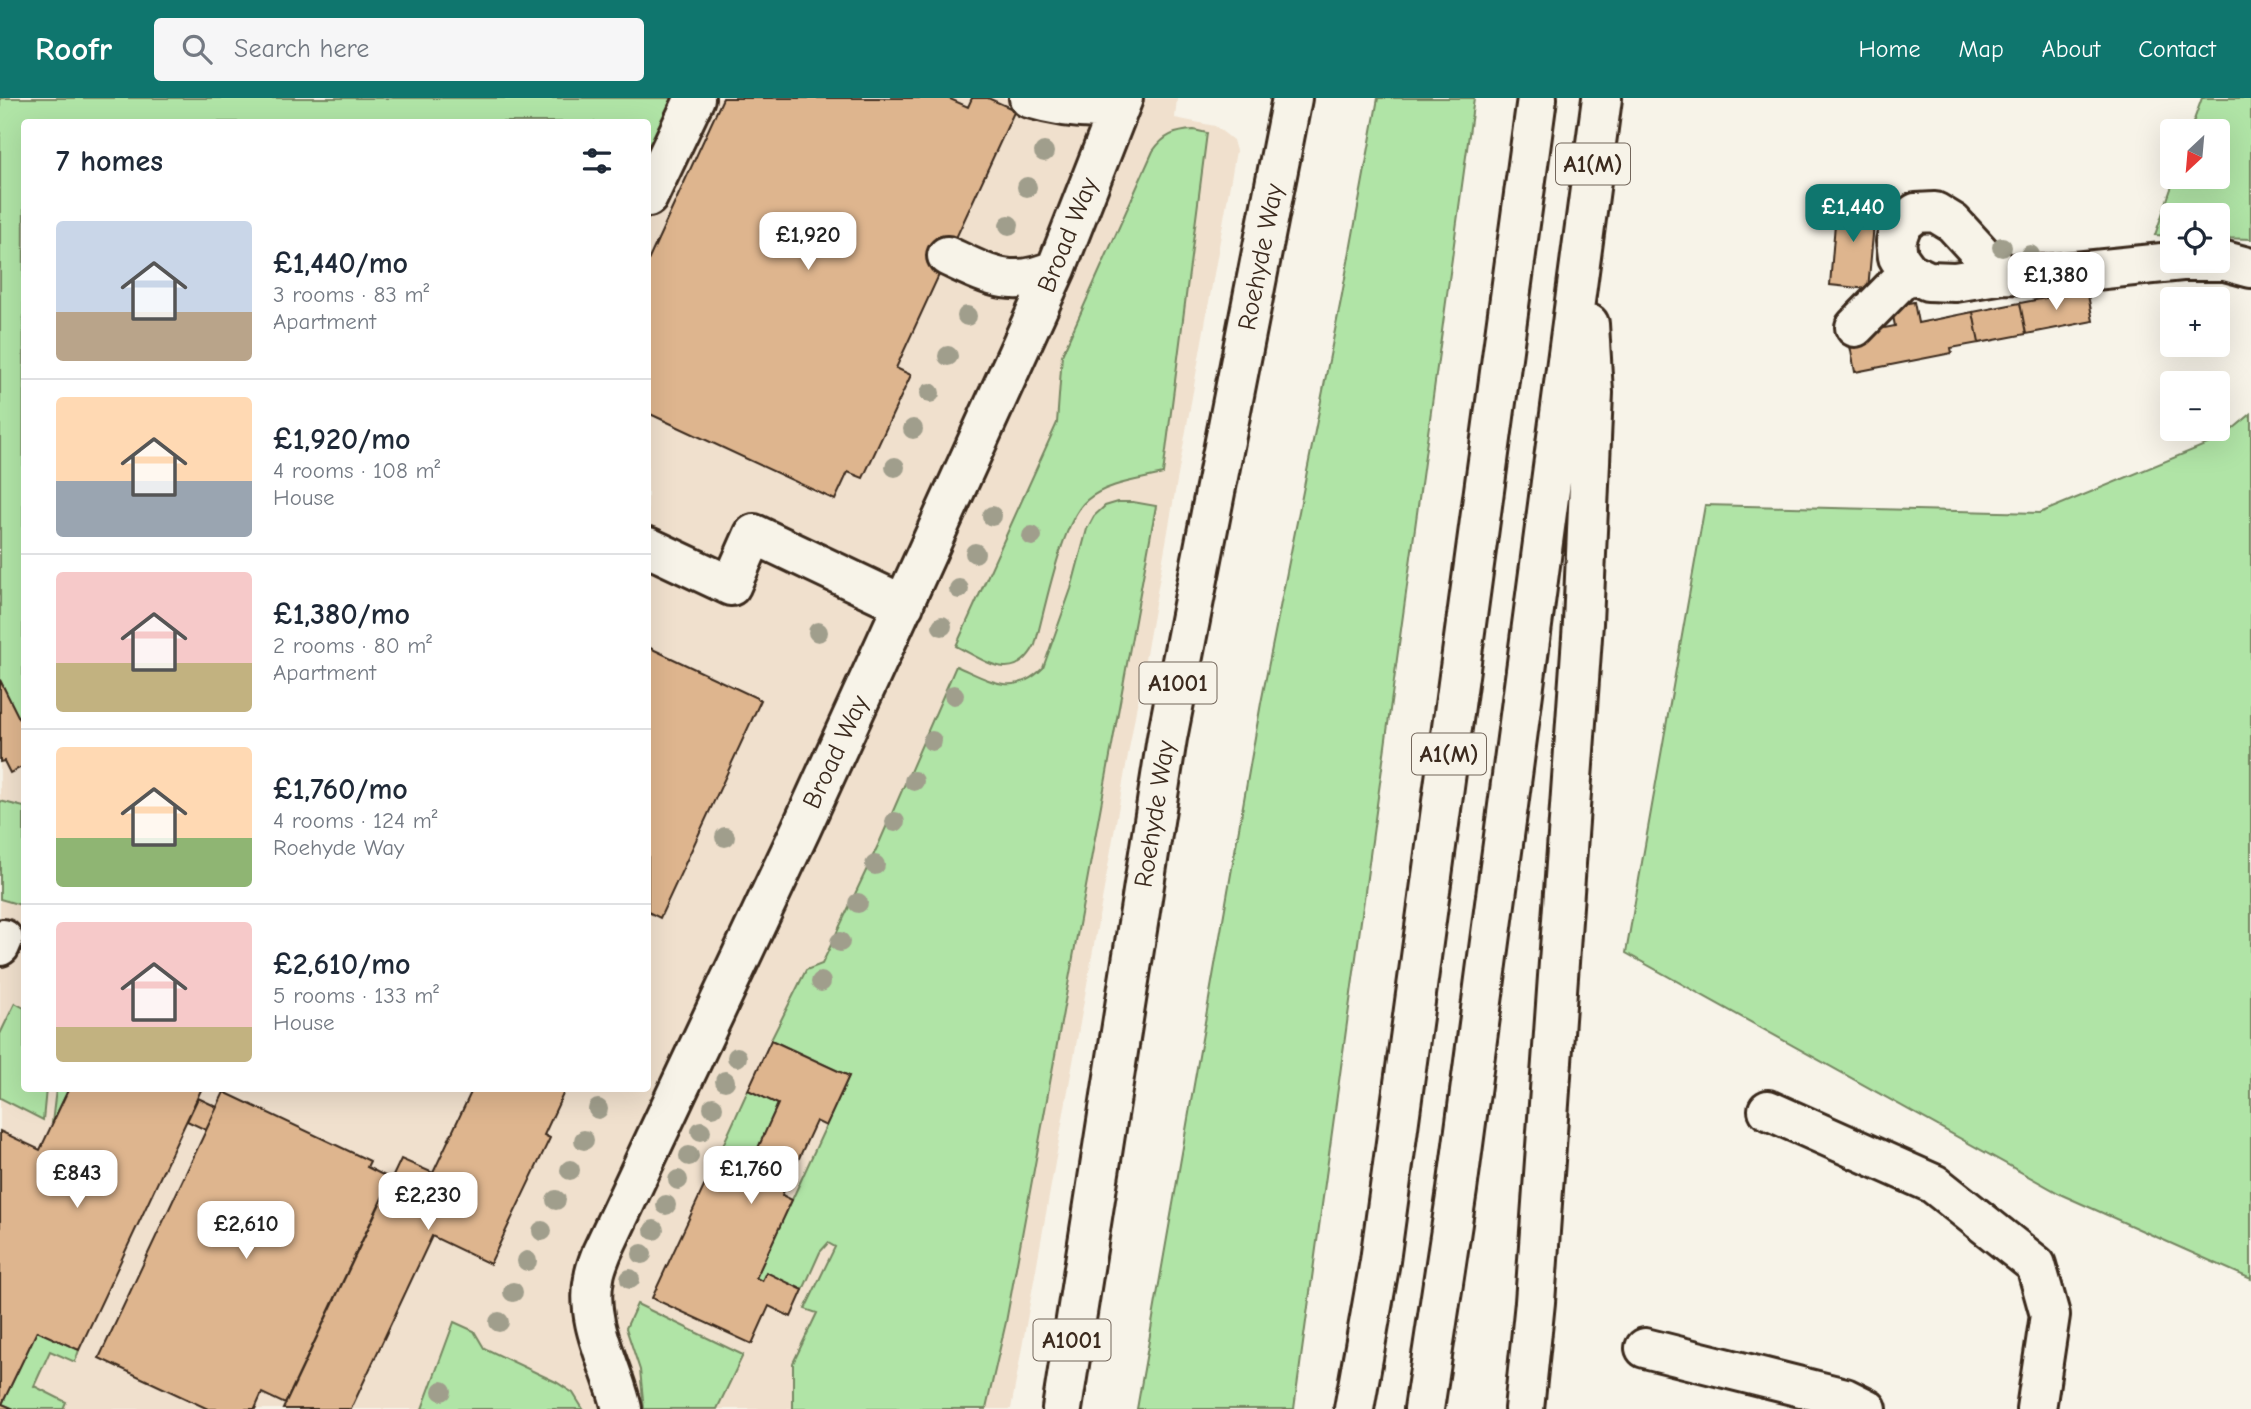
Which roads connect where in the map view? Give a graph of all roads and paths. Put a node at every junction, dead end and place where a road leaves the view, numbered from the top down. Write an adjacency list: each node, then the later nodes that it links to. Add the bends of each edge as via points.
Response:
1 (695, 98): 7 (main road)
2 (1029, 98): 6 (main road, via 1092,111)
3 (1292, 98): 20 (main road, Roehyde Way / A1001, via 1167,738)
4 (1537, 98): 21 (main road, A1(M), via 1382,1247)
5 (1602, 98): 8 (main road, A1(M))
6 (1121, 103): 11 (main road, Broad Way)
7 (651, 191)
8 (1584, 231): 22 (main road, A1(M)); 23 (main road, via 1593,393 1583,623)
9 (947, 256): 11 (main road, via 1006,280 1038,278)
10 (2251, 268): 13 (main road, via 2225,261 2182,261 2046,275)
11 (1056, 269): 16 (main road, Broad Way)
12 (1909, 272): 13 (main road, via 1928,281 1955,282); 13 (main road, via 1898,257 1896,241 1902,224 1916,213 1935,212 1953,223); 14 (main road)
13 (2003, 274)
14 (1855, 327)
15 (651, 548): 16 (main road, via 731,586 754,534)
16 (904, 605): 19 (main road, Broad Way, via 602,1252 594,1277 595,1324)
17 (1768, 1110): 25 (main road, via 1934,1184 2036,1265 2050,1315)
18 (1645, 1348): 24 (main road, via 1845,1398)
19 (622, 1409)
20 (1062, 1409)
21 (1354, 1409)
22 (1424, 1409)
23 (1524, 1409)
24 (1867, 1409)
25 (2036, 1409)

